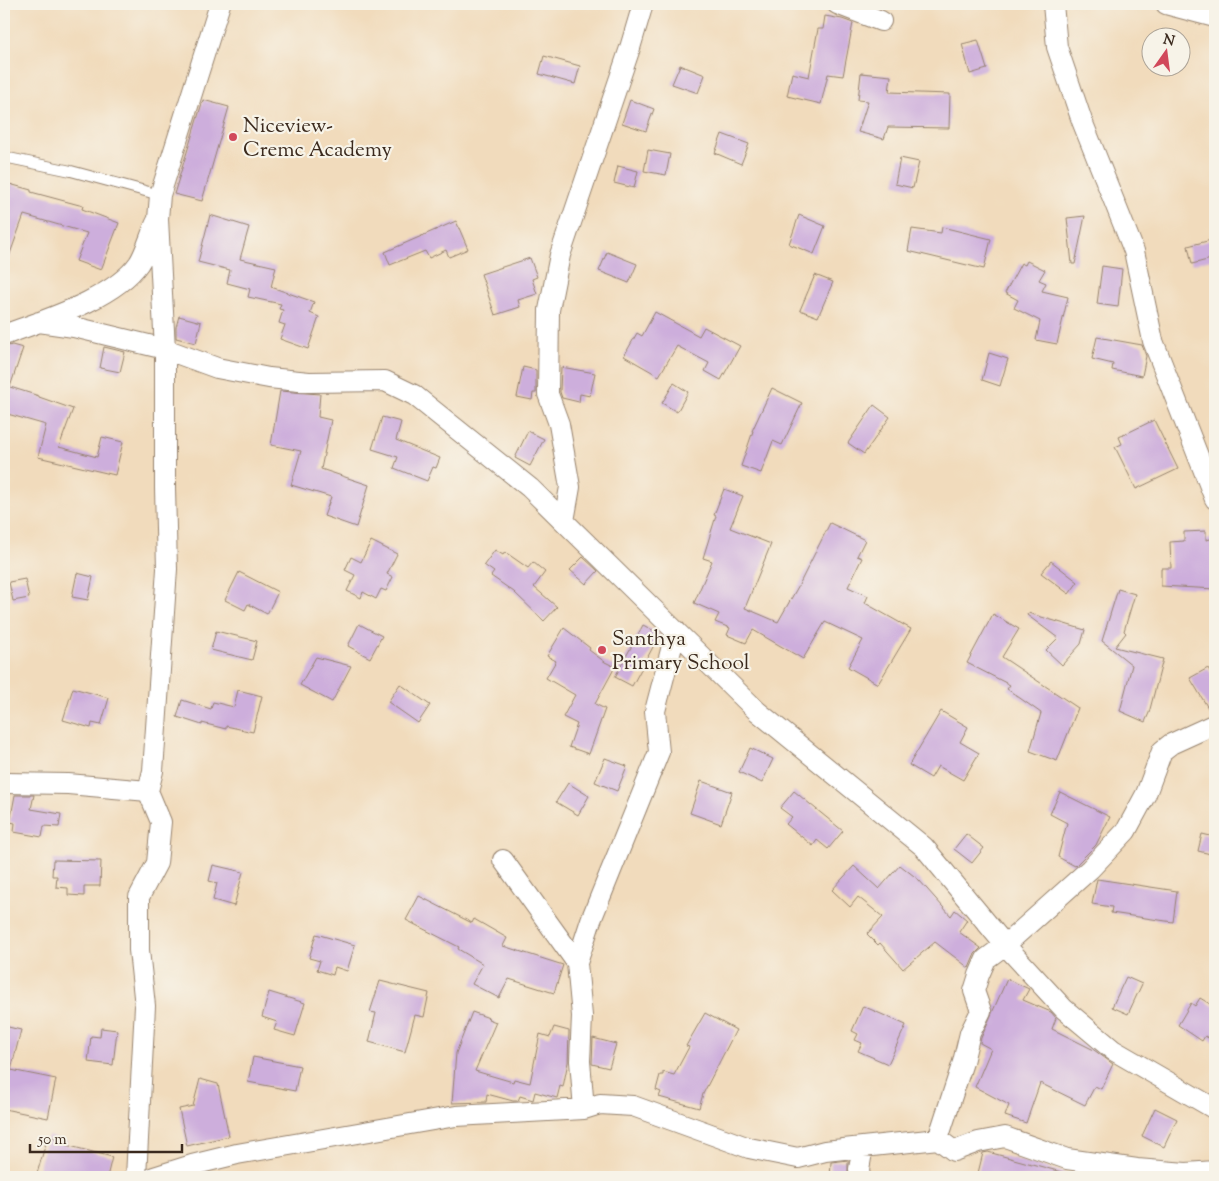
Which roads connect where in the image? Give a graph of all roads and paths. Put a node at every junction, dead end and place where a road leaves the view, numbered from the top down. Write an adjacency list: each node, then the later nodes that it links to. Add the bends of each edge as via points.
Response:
1 (220, 4): 9 (street)
2 (643, 4): 15 (street, via 560,255 549,310 548,394 559,424 570,487)
3 (837, 4): 7 (street)
4 (1053, 4): 14 (street, via 1057,47 1082,122 1134,251 1152,340)
5 (1166, 4): 6 (street)
6 (1215, 17)
7 (881, 22)
8 (4, 157): 9 (lane)
9 (160, 195): 10 (street)
10 (158, 219): 11 (street, via 139,262 118,284 96,298); 13 (street)
11 (39, 322): 12 (street); 13 (street, via 74,326)
12 (4, 335)
13 (165, 349): 15 (street, via 217,368 269,378 309,382 385,381 414,395 530,488); 19 (street, via 167,569 153,771)
14 (1215, 498)
15 (564, 520): 16 (street)
16 (676, 631): 21 (street, via 758,711 924,847); 22 (street, via 655,711 659,752 591,920)
17 (1215, 724): 21 (street, via 1162,751 1146,794 1126,831 1090,869)
18 (4, 783): 19 (street, via 68,784)
19 (148, 791): 28 (street, via 161,822 157,863 139,897 139,950 145,1006)
20 (503, 860): 22 (street)
21 (1005, 945): 24 (street, via 1064,1009 1113,1050); 25 (street, via 986,959 979,975 974,991 981,1011 970,1033)
22 (577, 963): 23 (street)
23 (584, 1109): 26 (street, via 600,1104 633,1106 749,1148 798,1158); 29 (street, via 456,1116 237,1154)
24 (1215, 1109)
25 (938, 1138): 26 (street); 27 (street, via 954,1151 1005,1136 1067,1159 1137,1170)
26 (863, 1147): 30 (street)
27 (1215, 1171)
28 (136, 1177)
29 (154, 1177)
30 (860, 1177)

